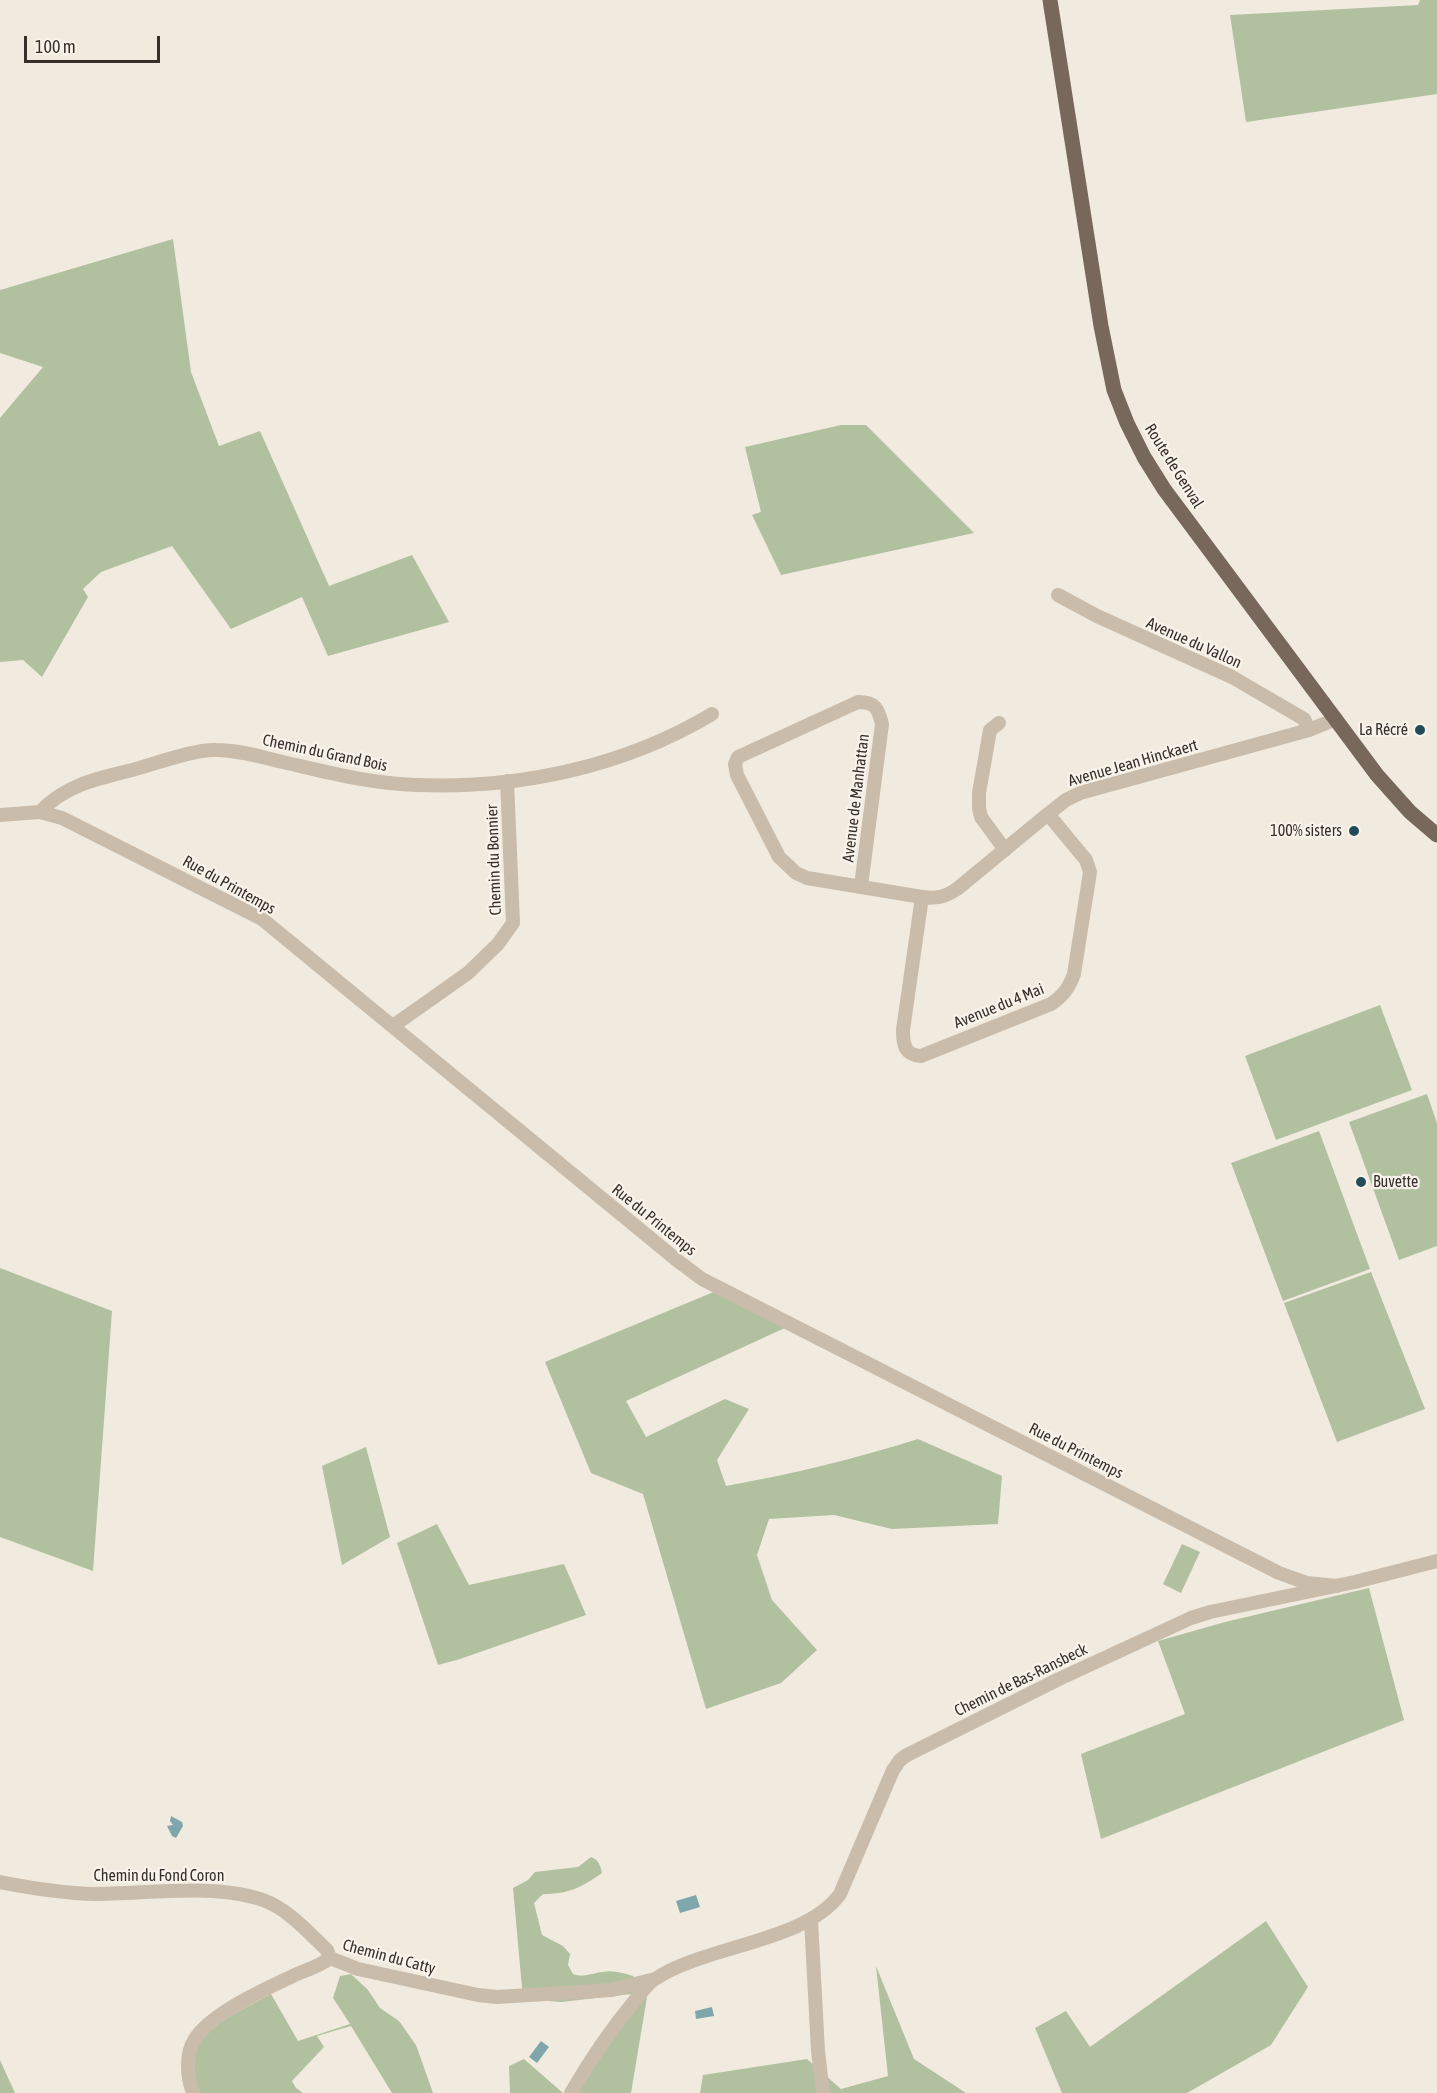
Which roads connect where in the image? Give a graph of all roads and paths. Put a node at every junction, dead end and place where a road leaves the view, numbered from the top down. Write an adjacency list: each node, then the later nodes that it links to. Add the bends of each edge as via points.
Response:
1 (1050, 0): 4 (main road, Route de Genval, via 1101,326 1114,390 1127,423 1164,489)
2 (1058, 595): 6 (street, Avenue du Vallon, via 1106,621 1232,677 1304,719)
3 (712, 714): 7 (street, Chemin du Grand Bois, via 679,733 614,759)
4 (1336, 719): 6 (street, Avenue Jean Hinckaert); 11 (main road, Route de Genval, via 1389,790)
5 (999, 723): 12 (street, via 990,730 979,800 981,817)
6 (1308, 730): 9 (street, Avenue Jean Hinckaert, via 1080,793)
7 (507, 781): 8 (street, Chemin du Grand Bois, via 440,786 389,784 215,749 80,784 58,794); 15 (street, Chemin du Bonnier, via 513,923 468,973)
8 (40, 812): 10 (street, Rue du Printemps); 15 (street, Rue du Printemps, via 62,818 262,919)
9 (1048, 814): 12 (street, Avenue Jean Hinckaert); 14 (street, Avenue du 4 Mai, via 1086,860 1090,872 1074,974 1061,998 921,1056 908,1053 903,1030)
10 (0, 815)
11 (1437, 835)
12 (1005, 850): 14 (street, Avenue Jean Hinckaert, via 946,896)
13 (861, 886): 13 (street, Avenue de Manhattan, via 882,724 879,712 868,702 858,702 746,752 735,764 737,775 785,864 807,878); 14 (street, Avenue Jean Hinckaert)
14 (922, 897)
15 (393, 1026): 17 (street, Rue du Printemps, via 702,1279 1279,1573 1307,1583)
16 (1437, 1561): 17 (street, Chemin de Bas-Ransbeck)
17 (1337, 1586): 19 (street, Chemin de Bas-Ransbeck, via 1191,1618 1059,1679 900,1760 840,1894)
18 (0, 1882): 20 (street, Chemin du Fond Coron, via 77,1893 213,1891 251,1896 279,1907 327,1950)
19 (811, 1920): 21 (street, Chemin de Bas-Ransbeck, via 681,1965); 24 (street)
20 (330, 1958): 21 (street, Chemin du Catty, via 358,1969 497,1997 612,1990); 22 (street, Chemin du Catty, via 321,1966 259,1993 206,2026 195,2039 188,2062)
21 (653, 1980): 23 (street, Chemin de Bas-Ransbeck, via 619,2020)
22 (193, 2093)
23 (571, 2093)
24 (823, 2093)

